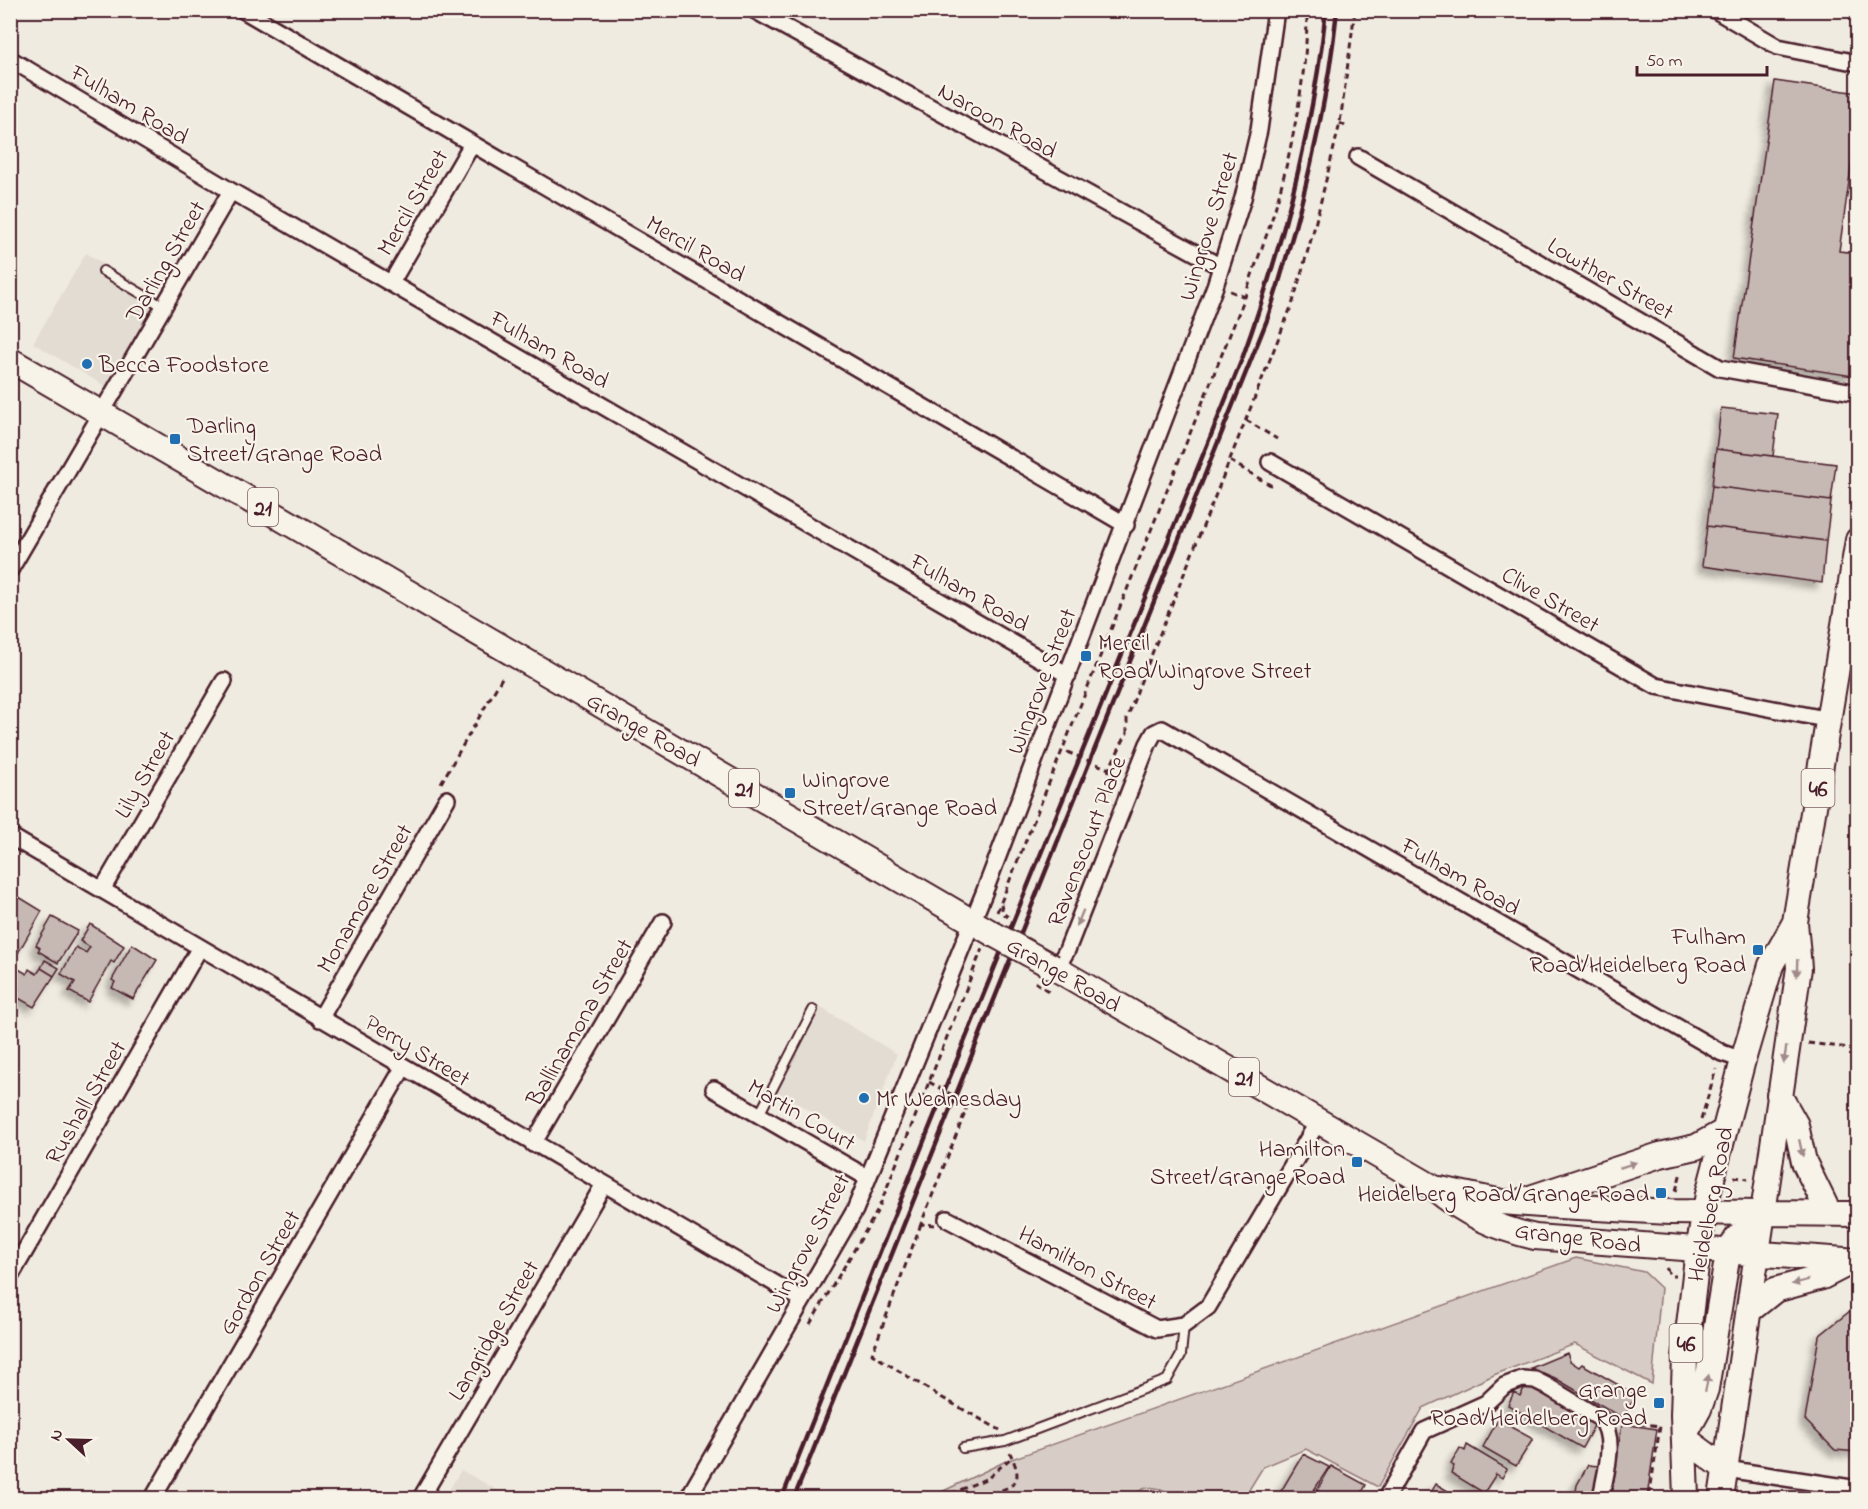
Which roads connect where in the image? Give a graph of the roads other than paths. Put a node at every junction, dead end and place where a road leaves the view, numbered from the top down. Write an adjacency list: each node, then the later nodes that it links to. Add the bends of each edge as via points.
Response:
1 (243, 10): 8 (street, Mercil Road)
2 (754, 10): 11 (street, Naroon Road)
3 (1261, 10): 5 (street)
4 (1715, 10): 7 (street, via 1778,47)
5 (1276, 15): 11 (street, Wingrove Street, via 1259,130)
6 (10, 59): 10 (street, Fulham Road)
7 (1857, 63)
8 (472, 144): 13 (street, Mercil Street); 19 (street, Mercil Road)
9 (1358, 157): 16 (street, Lowther Street, via 1720,368)
10 (231, 191): 13 (street, Fulham Road); 14 (street, Darling Street)
11 (1221, 267): 19 (street, Wingrove Street)
12 (103, 271): 14 (lane)
13 (391, 283): 23 (street, Fulham Road)
14 (164, 307): 17 (street, Darling Street)
15 (10, 360): 17 (main road, Grange Road / 21)
16 (1857, 393)
17 (102, 414): 21 (street, Darling Street); 32 (main road, Grange Road / 21)
18 (1270, 462): 25 (street, Clive Street, via 1656,686)
19 (1126, 525): 23 (street, Wingrove Street)
20 (1857, 540): 22 (main road, Heidelberg Road / 46)
21 (10, 570)
22 (1855, 574): 25 (main road, Heidelberg Road / 46)
23 (1068, 675): 32 (street, Wingrove Street)
24 (224, 681): 29 (street, Lily Street)
25 (1830, 720): 31 (main road, Heidelberg Road / 46)
26 (1158, 731): 34 (street, Ravenscourt Place, one-way to 34, via 1148,744 1067,950); 37 (street, Fulham Road, via 1167,730)
27 (443, 794): 36 (street, Monamore Street)
28 (10, 837): 29 (street, Perry Street)
29 (102, 890): 33 (street, Perry Street)
30 (663, 922): 44 (street, Ballinamona Street)
31 (1795, 922): 37 (main road, Heidelberg Road / 46); 40 (main road, Heidelberg Road / 46, one-way to 40, via 1799,968)
32 (986, 936): 34 (main road, Grange Road / 21, bridge); 45 (street, Wingrove Street)
33 (199, 949): 36 (street, Perry Street); 58 (street, Rushall Street)
34 (1054, 968): 42 (main road, Grange Road / 21)
35 (813, 1010): 41 (lane)
36 (320, 1018): 38 (street, Perry Street)
37 (1732, 1057): 43 (main road, Heidelberg Road / 46)
38 (403, 1068): 44 (street, Perry Street); 66 (street, Gordon Street)
39 (714, 1089): 41 (street, Martin Court)
40 (1779, 1095): 50 (main road, Heidelberg Road / 46); 51 (main road, one-way to 51, via 1796,1125 1804,1162)
41 (759, 1115): 45 (street, Martin Court)
42 (1319, 1120): 47 (main road, Grange Road / 21); 61 (street, Hamilton Street, via 1208,1307)
43 (1723, 1132): 48 (main road, one-way to 43, via 1648,1158 1682,1161); 49 (main road, Heidelberg Road / 46)
44 (533, 1144): 46 (street, Perry Street)
45 (868, 1178): 59 (street, Wingrove Street, via 855,1210)
46 (604, 1184): 59 (street, Perry Street); 67 (street, Langridge Street)
47 (1434, 1188): 48 (main road, Grange Road / 21); 54 (main road, Grange Road / 21, via 1473,1217 1535,1237)
48 (1513, 1204): 49 (main road, Grange Road / 21)
49 (1705, 1211): 50 (main road, 21); 54 (main road, Heidelberg Road / 46)
50 (1762, 1211): 51 (main road, 21); 55 (main road); 56 (main road, Heidelberg Road / 46)
51 (1829, 1213): 52 (main road, 21)
52 (1857, 1214)
53 (947, 1219): 61 (street, Hamilton Street, via 1157,1329)
54 (1698, 1250): 55 (main road, 21); 62 (main road, Heidelberg Road / 46, via 1685,1358)
55 (1728, 1253): 56 (main road, 21); 62 (main road, one-way to 55, via 1706,1389)
56 (1756, 1254): 57 (main road, 21); 60 (main road, Heidelberg Road / 46)
57 (1855, 1261): 60 (main road, one-way to 60, via 1822,1277 1775,1290)
58 (10, 1277)
59 (803, 1300): 68 (street, Wingrove Street)
60 (1750, 1310): 64 (main road, Heidelberg Road / 46)
61 (1184, 1325): 63 (lane, via 1181,1355 1167,1380 1005,1441)
62 (1684, 1437): 64 (main road); 71 (main road, Heidelberg Road / 46)
63 (963, 1448)
64 (1719, 1466): 65 (street); 72 (main road); 73 (main road, Heidelberg Road / 46)
65 (1857, 1489)
66 (153, 1498)
67 (421, 1498)
68 (688, 1498)
69 (1386, 1498): 70 (street, via 1424,1431 1486,1403 1504,1386 1522,1379 1534,1380 1606,1425 1609,1444)
70 (1602, 1498)
71 (1686, 1498)
72 (1706, 1498)
73 (1721, 1498)

